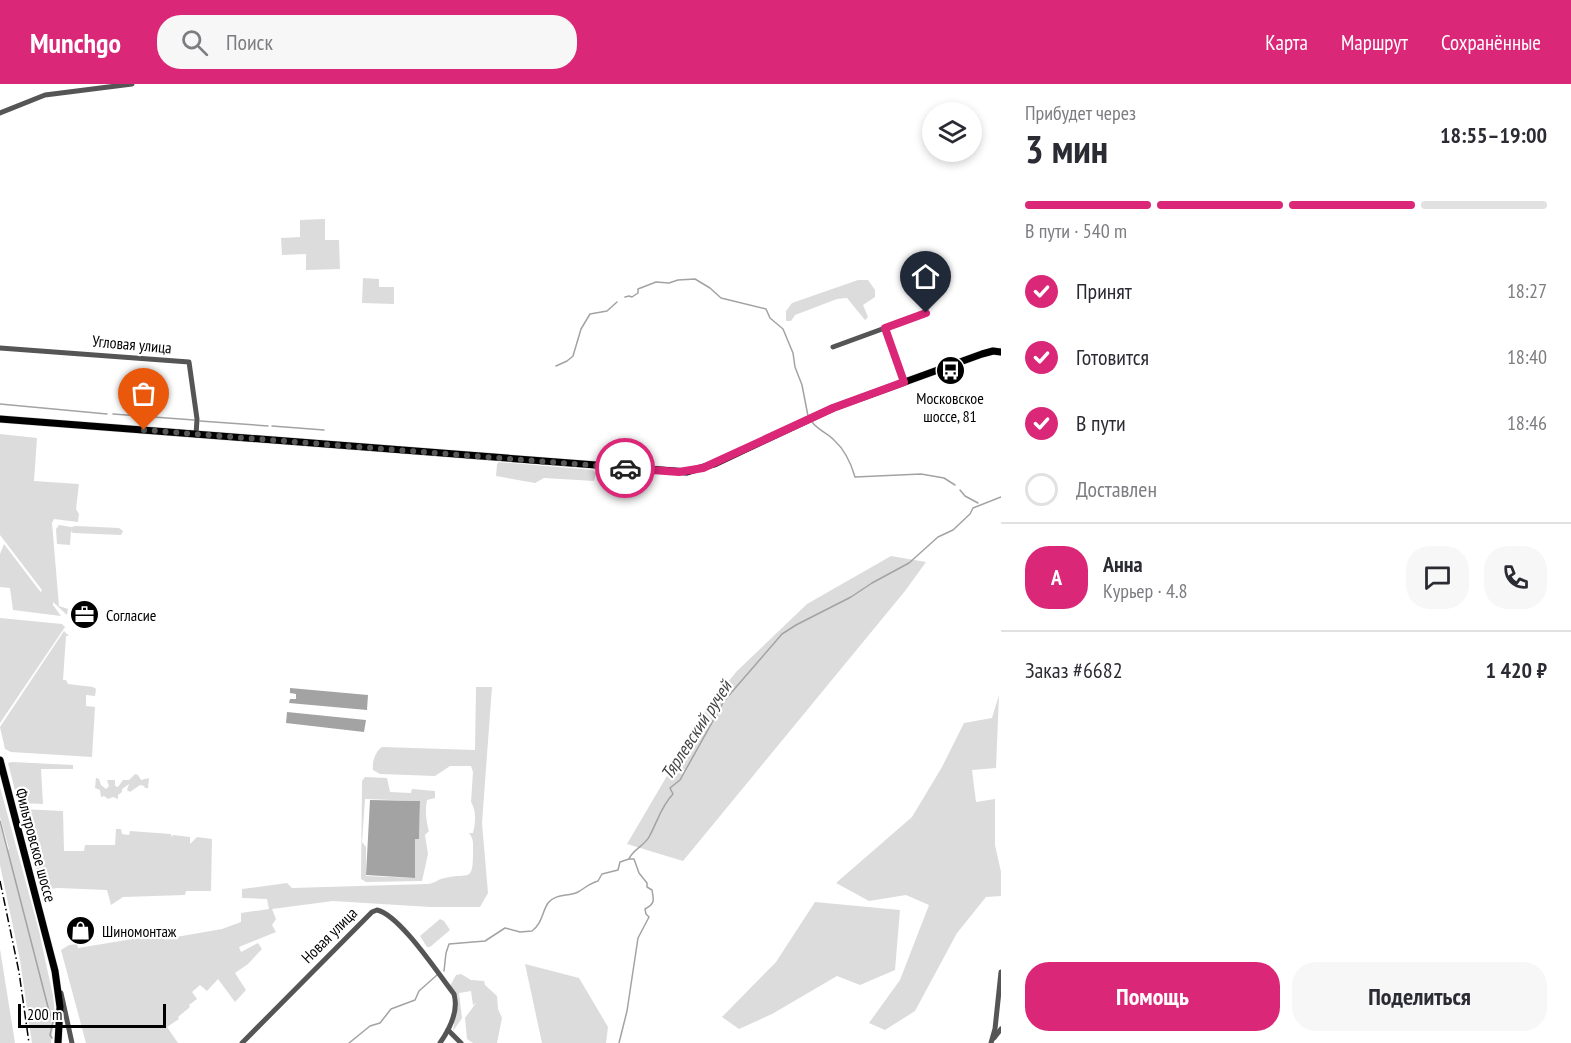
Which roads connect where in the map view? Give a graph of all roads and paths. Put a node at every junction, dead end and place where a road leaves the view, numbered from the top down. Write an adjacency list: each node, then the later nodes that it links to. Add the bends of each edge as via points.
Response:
1 (132, 84): 2 (street, via 45,95)
2 (0, 113)
3 (926, 313): 4 (street)
4 (885, 328): 5 (street); 8 (street)
5 (833, 347)
6 (0, 348): 10 (street, Угловая улица, via 189,362)
7 (1001, 352): 8 (main road, via 982,354)
8 (904, 382): 10 (main road, via 687,472)
9 (0, 419): 10 (main road)
10 (196, 435)
11 (0, 760): 13 (main road, Фильтровское шоссе)
12 (1001, 972): 17 (street)
13 (57, 983): 16 (street); 18 (main road, Фильтровское шоссе)
14 (1001, 1029): 17 (street)
15 (448, 1030): 19 (street, Новая улица, via 456,998 413,940 385,913 375,910); 20 (street); 21 (street)
16 (72, 1041): 18 (street, via 65,1038)
17 (991, 1042)
18 (58, 1043)
19 (242, 1043)
20 (440, 1043)
21 (461, 1043)

